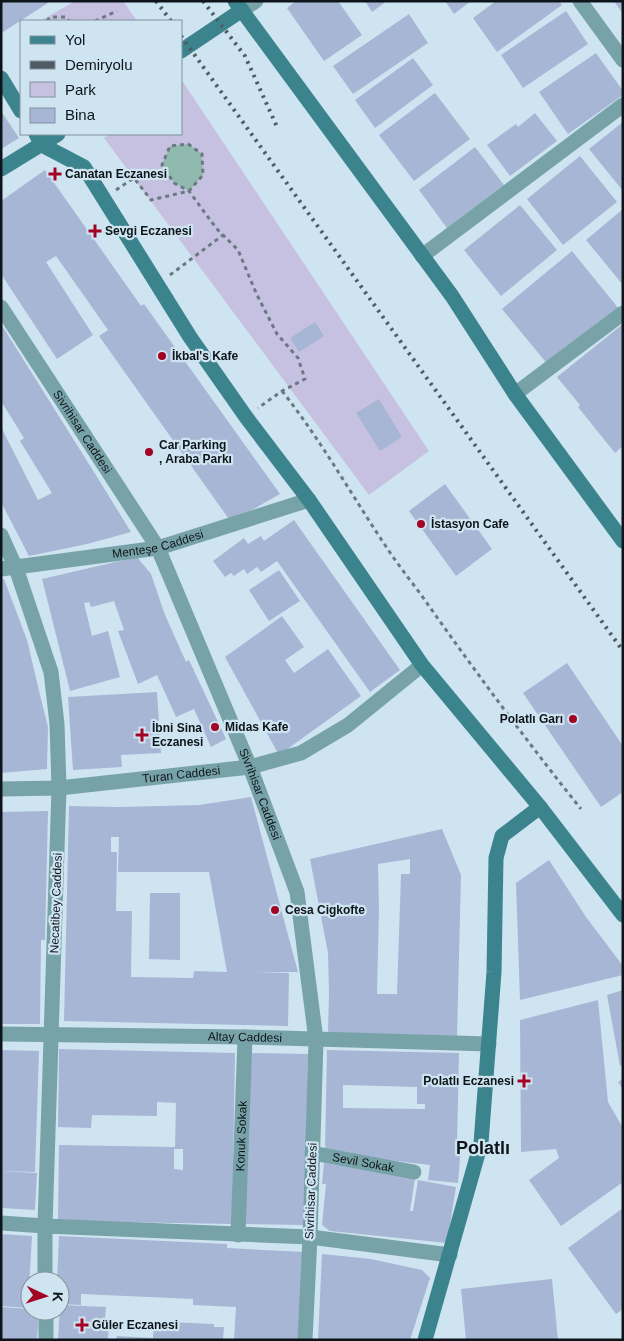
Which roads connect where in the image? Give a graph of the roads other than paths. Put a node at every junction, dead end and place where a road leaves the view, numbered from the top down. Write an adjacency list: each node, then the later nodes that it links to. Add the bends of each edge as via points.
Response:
1 (256, 1): 3 (street)
2 (580, 1): 5 (street)
3 (239, 4): 4 (street); 12 (street)
4 (182, 50)
5 (623, 60)
6 (1, 78): 8 (street)
7 (623, 105): 12 (street)
8 (20, 109)
9 (54, 135): 10 (street)
10 (39, 139): 11 (street); 16 (street, via 84,167 190,338)
11 (1, 170)
12 (422, 256): 15 (street, via 452,296)
13 (1, 307): 19 (street, Sivrihisar Caddesi)
14 (623, 313): 15 (street)
15 (515, 394): 18 (street)
16 (309, 500): 19 (street, Menteşe Caddesi); 21 (street)
17 (1, 534): 20 (street, Necatibey Caddesi)
18 (623, 541)
19 (158, 548): 20 (street, Menteşe Caddesi); 22 (street, Sivrihisar Caddesi)
20 (9, 569): 23 (street, Necatibey Caddesi, via 51,672)
21 (422, 665): 22 (street, Turan Caddesi, via 348,725 301,753); 25 (street)
22 (250, 767): 23 (street, Turan Caddesi); 30 (street, Sivrihisar Caddesi, via 297,892)
23 (59, 788): 24 (street, Turan Caddesi); 28 (street, Necatibey Caddesi)
24 (1, 789)
25 (540, 807): 26 (street); 31 (street, via 502,836 496,858)
26 (623, 915)
27 (1, 1034): 28 (street, Altay Caddesi)
28 (52, 1035): 29 (street, Altay Caddesi); 35 (street, Necatibey Caddesi)
29 (245, 1037): 30 (street, Altay Caddesi); 36 (street, Konuk Sokak)
30 (316, 1040): 31 (street, Altay Caddesi); 32 (street, Sivrihisar Caddesi)
31 (489, 1044): 38 (street, via 481,1143)
32 (312, 1154): 33 (street, Sevil Sokak); 37 (street, Sivrihisar Caddesi)
33 (414, 1172)
34 (1, 1223): 35 (street)
35 (45, 1226): 36 (street); 39 (street, Necatibey Caddesi)
36 (238, 1235): 37 (street)
37 (310, 1237): 38 (street); 42 (street, Sivrihisar Caddesi)
38 (450, 1255): 43 (street)
39 (45, 1271)
40 (46, 1321): 41 (street)
41 (46, 1340)
42 (305, 1340)
43 (425, 1340)

